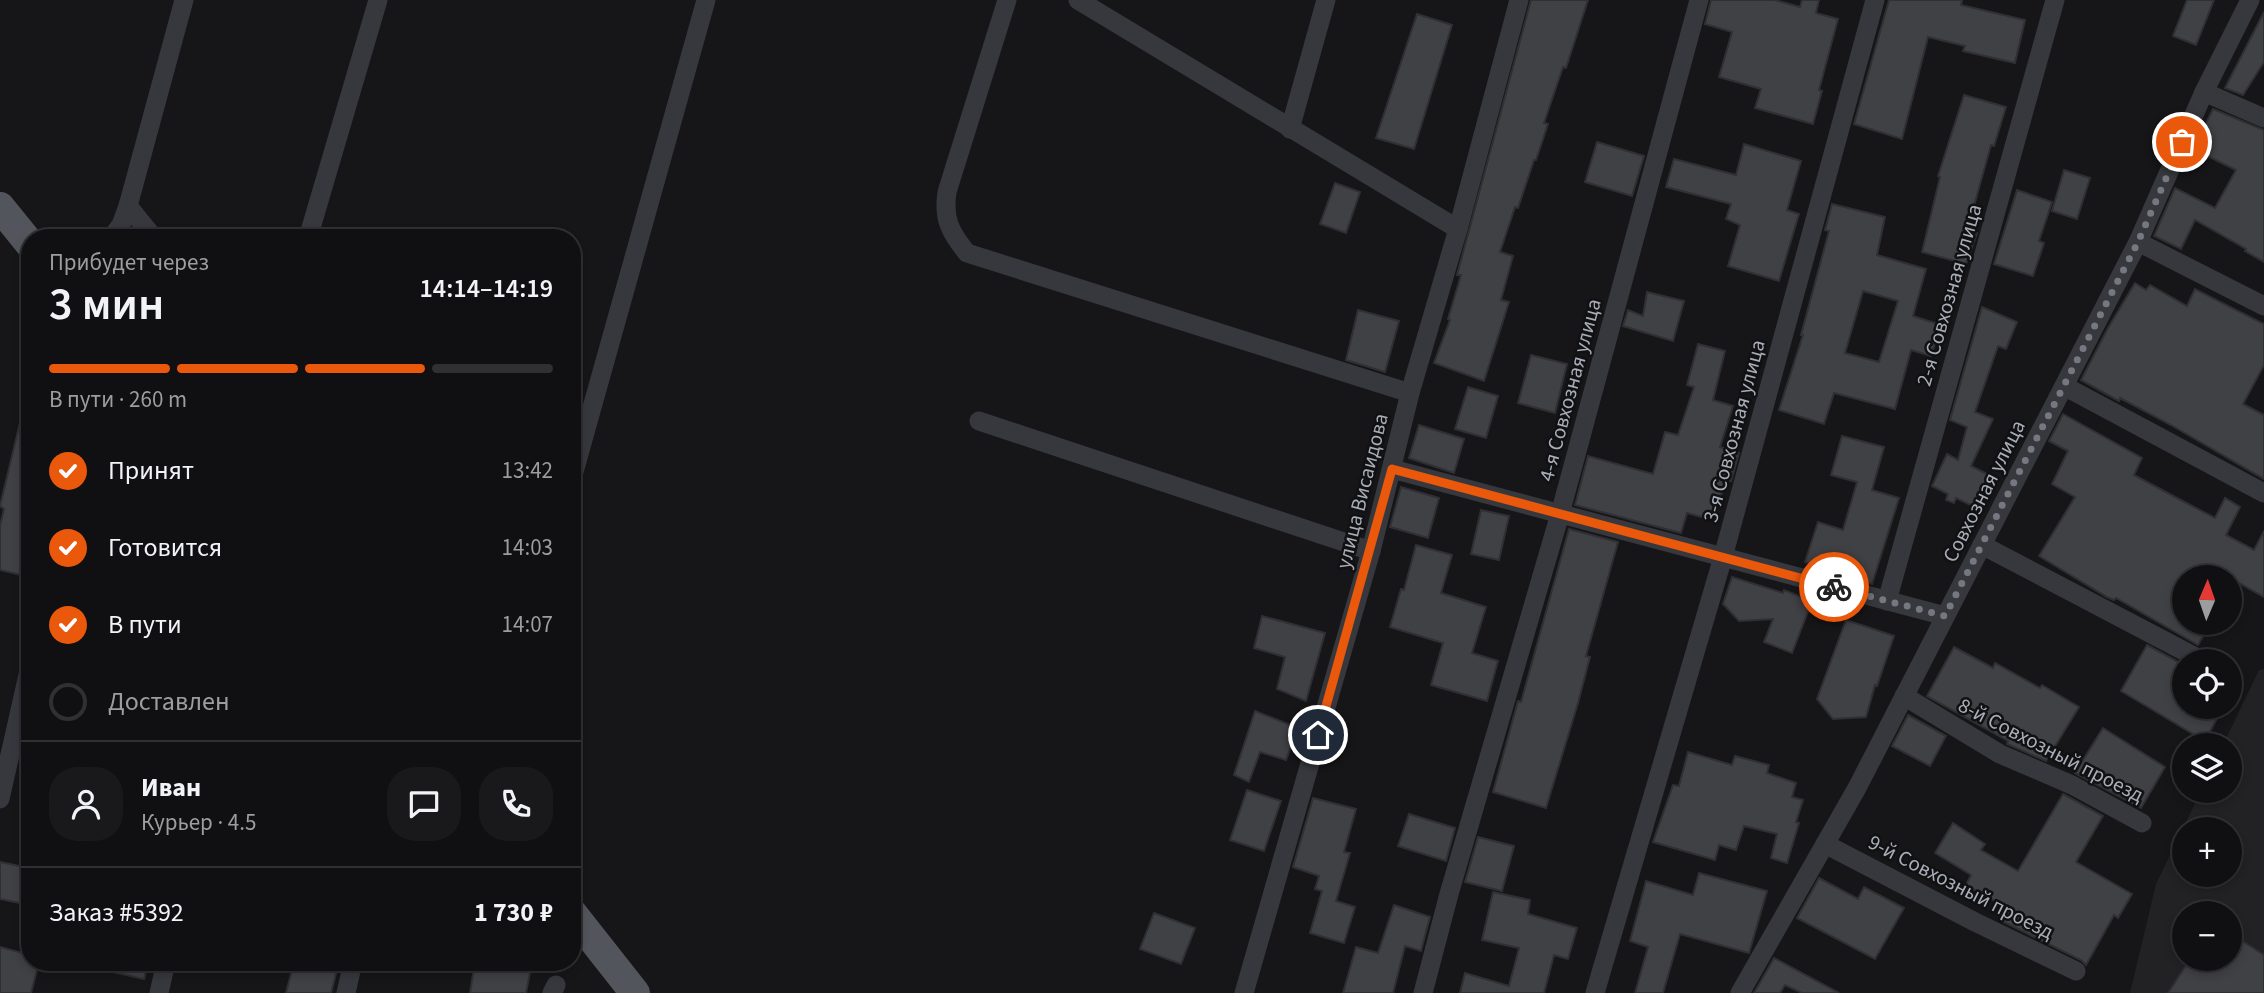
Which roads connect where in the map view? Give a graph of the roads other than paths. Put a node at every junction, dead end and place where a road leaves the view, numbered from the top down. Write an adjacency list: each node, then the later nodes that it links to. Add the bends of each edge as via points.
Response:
1 (184, 0): 15 (street)
2 (378, 0): 19 (street)
3 (706, 0): 27 (street)
4 (1007, 0): 25 (street, via 947,192 944,212 954,237 967,253)
5 (1078, 0): 14 (street)
6 (1326, 0): 14 (street)
7 (1519, 0): 20 (street, улица Висаидова)
8 (1699, 0): 30 (street, 4-я Совхозная улица)
9 (1875, 0): 33 (street, 3-я Совхозная улица)
10 (2055, 0): 34 (street, 2-я Совхозная улица)
11 (2250, 0): 12 (street, Совхозная улица)
12 (2204, 92): 13 (street); 22 (street, Совхозная улица)
13 (2264, 118)
14 (1290, 129): 20 (street)
15 (128, 206): 17 (street); 18 (street)
16 (0, 207): 21 (main road)
17 (118, 229)
18 (147, 229)
19 (311, 229)
20 (1458, 229): 25 (street, улица Висаидова)
21 (21, 233)
22 (2138, 242): 23 (street); 24 (street, Совхозная улица)
23 (2264, 306)
24 (2064, 386): 29 (street); 31 (street, Совхозная улица)
25 (1410, 393): 28 (street, улица Висаидова)
26 (979, 421): 32 (street)
27 (581, 447)
28 (1392, 469): 30 (street); 32 (street, улица Висаидова)
29 (2264, 493)
30 (1560, 514): 33 (street); 51 (street, 4-я Совхозная улица)
31 (1982, 545): 35 (street, Совхозная улица); 36 (street)
32 (1371, 551): 50 (street, улица Висаидова)
33 (1723, 557): 34 (street); 52 (street, 3-я Совхозная улица)
34 (1887, 601): 35 (street)
35 (1945, 616): 38 (street, Совхозная улица)
36 (2180, 649)
37 (21, 696): 39 (street)
38 (1904, 696): 41 (street, 8-й Совхозный проезд, via 2000,754 2072,785); 42 (street, Совхозная улица)
39 (5, 750): 40 (street)
40 (0, 799)
41 (2141, 823)
42 (1825, 844): 46 (street, 9-й Совхозный проезд); 53 (street, Совхозная улица)
43 (581, 924): 49 (main road)
44 (164, 971): 47 (street)
45 (351, 971): 48 (street)
46 (2077, 971)
47 (159, 993)
48 (346, 993)
49 (635, 993)
50 (1244, 993)
51 (1423, 993)
52 (1595, 993)
53 (1740, 993)

